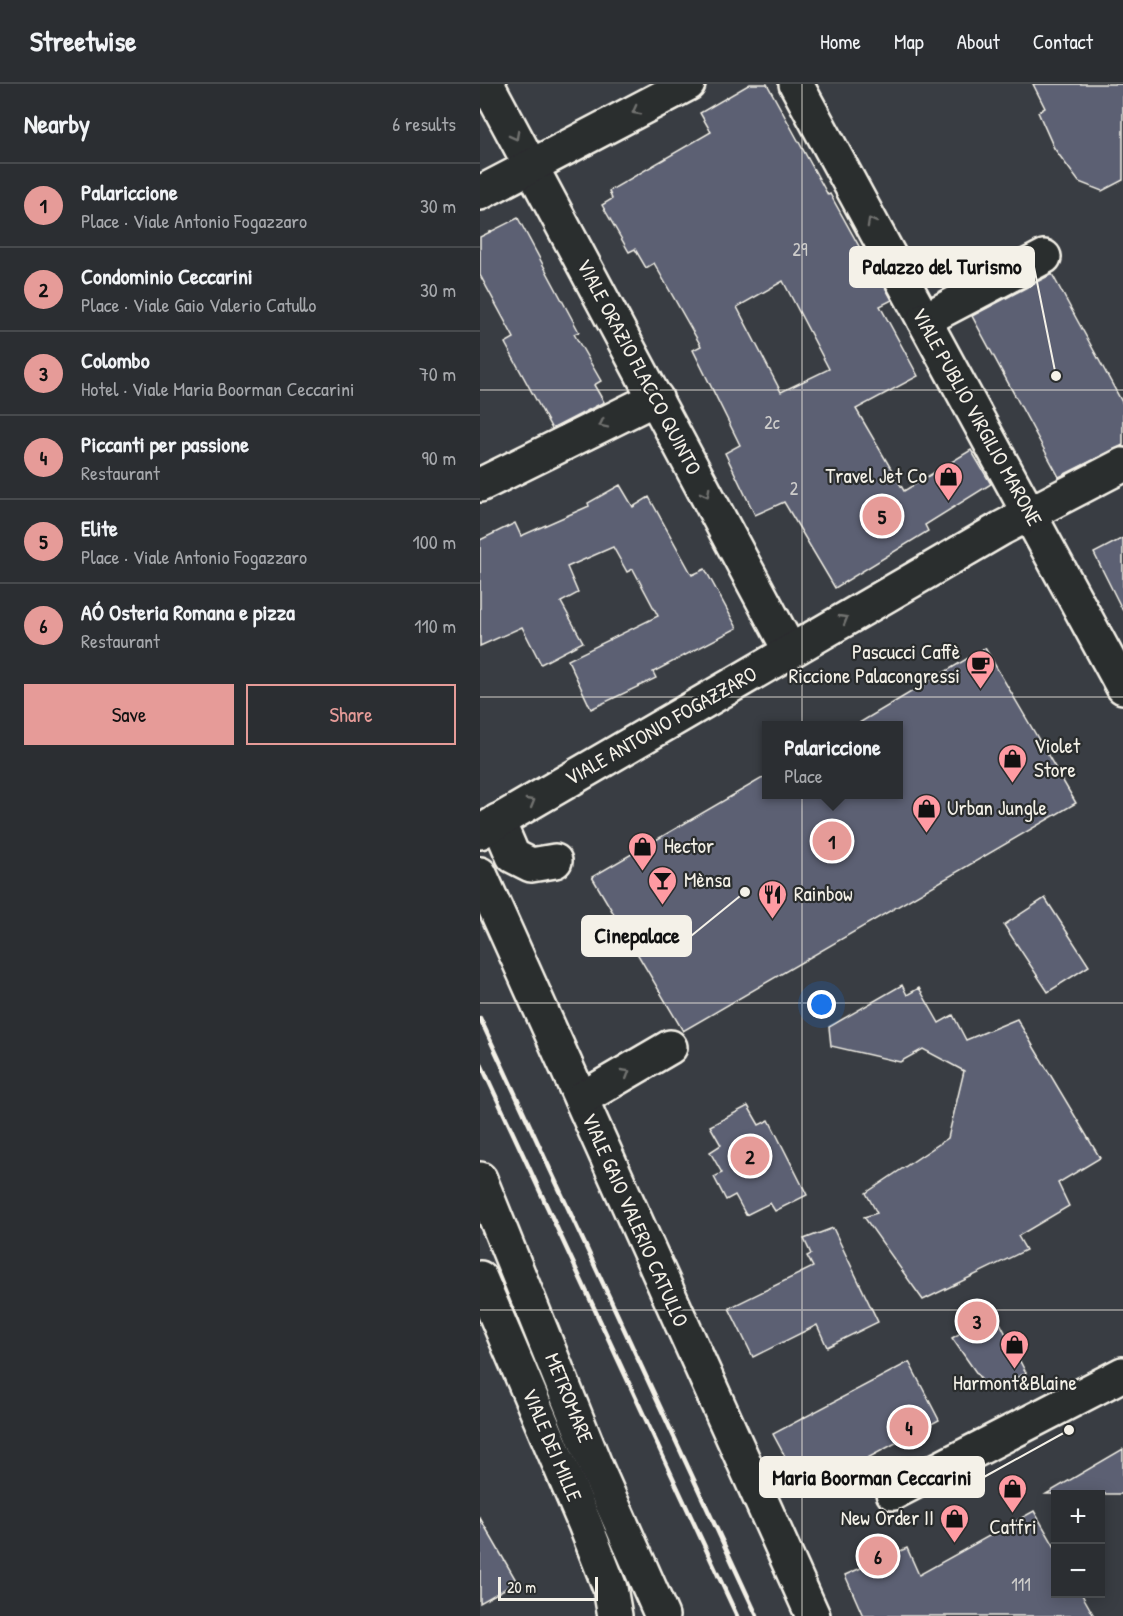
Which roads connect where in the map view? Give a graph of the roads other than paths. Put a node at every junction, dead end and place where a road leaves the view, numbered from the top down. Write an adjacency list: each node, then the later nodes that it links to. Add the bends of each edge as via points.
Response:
1 (487, 84): 4 (street, VIALE ORAZIO FLACCO QUINTO, one-way to 4)
2 (688, 84): 4 (street, one-way to 4)
3 (796, 84): 7 (street, VIALE PUBLIO VIRGILIO MARONE, one-way to 3)
4 (531, 166): 5 (street); 8 (street, VIALE ORAZIO FLACCO QUINTO)
5 (480, 193)
6 (1044, 257): 7 (street)
7 (924, 320): 11 (street, VIALE PUBLIO VIRGILIO MARONE)
8 (656, 398): 10 (street, one-way to 10); 12 (street, VIALE ORAZIO FLACCO QUINTO, one-way to 12)
9 (1123, 465): 11 (street, VIALE ANTONIO FOGAZZARO)
10 (480, 485)
11 (1030, 513): 12 (street, VIALE ANTONIO FOGAZZARO, one-way to 11); 13 (street, VIALE PUBLIO VIRGILIO MARONE)
12 (790, 651): 14 (street, VIALE ANTONIO FOGAZZARO, one-way to 12)
13 (1123, 687)
14 (489, 826): 15 (street, via 513,856 531,865)
15 (555, 861)
16 (480, 874): 18 (street, VIALE GAIO VALERIO CATULLO)
17 (670, 1047): 18 (street, one-way to 17)
18 (581, 1099): 25 (street, VIALE GAIO VALERIO CATULLO)
19 (480, 1179): 24 (street, METROMARE, via 596,1467)
20 (481, 1284): 23 (street, VIALE DEI MILLE, via 585,1524 610,1588)
21 (1123, 1374): 22 (street)
22 (893, 1493)
23 (615, 1616)
24 (662, 1616)
25 (813, 1616)

